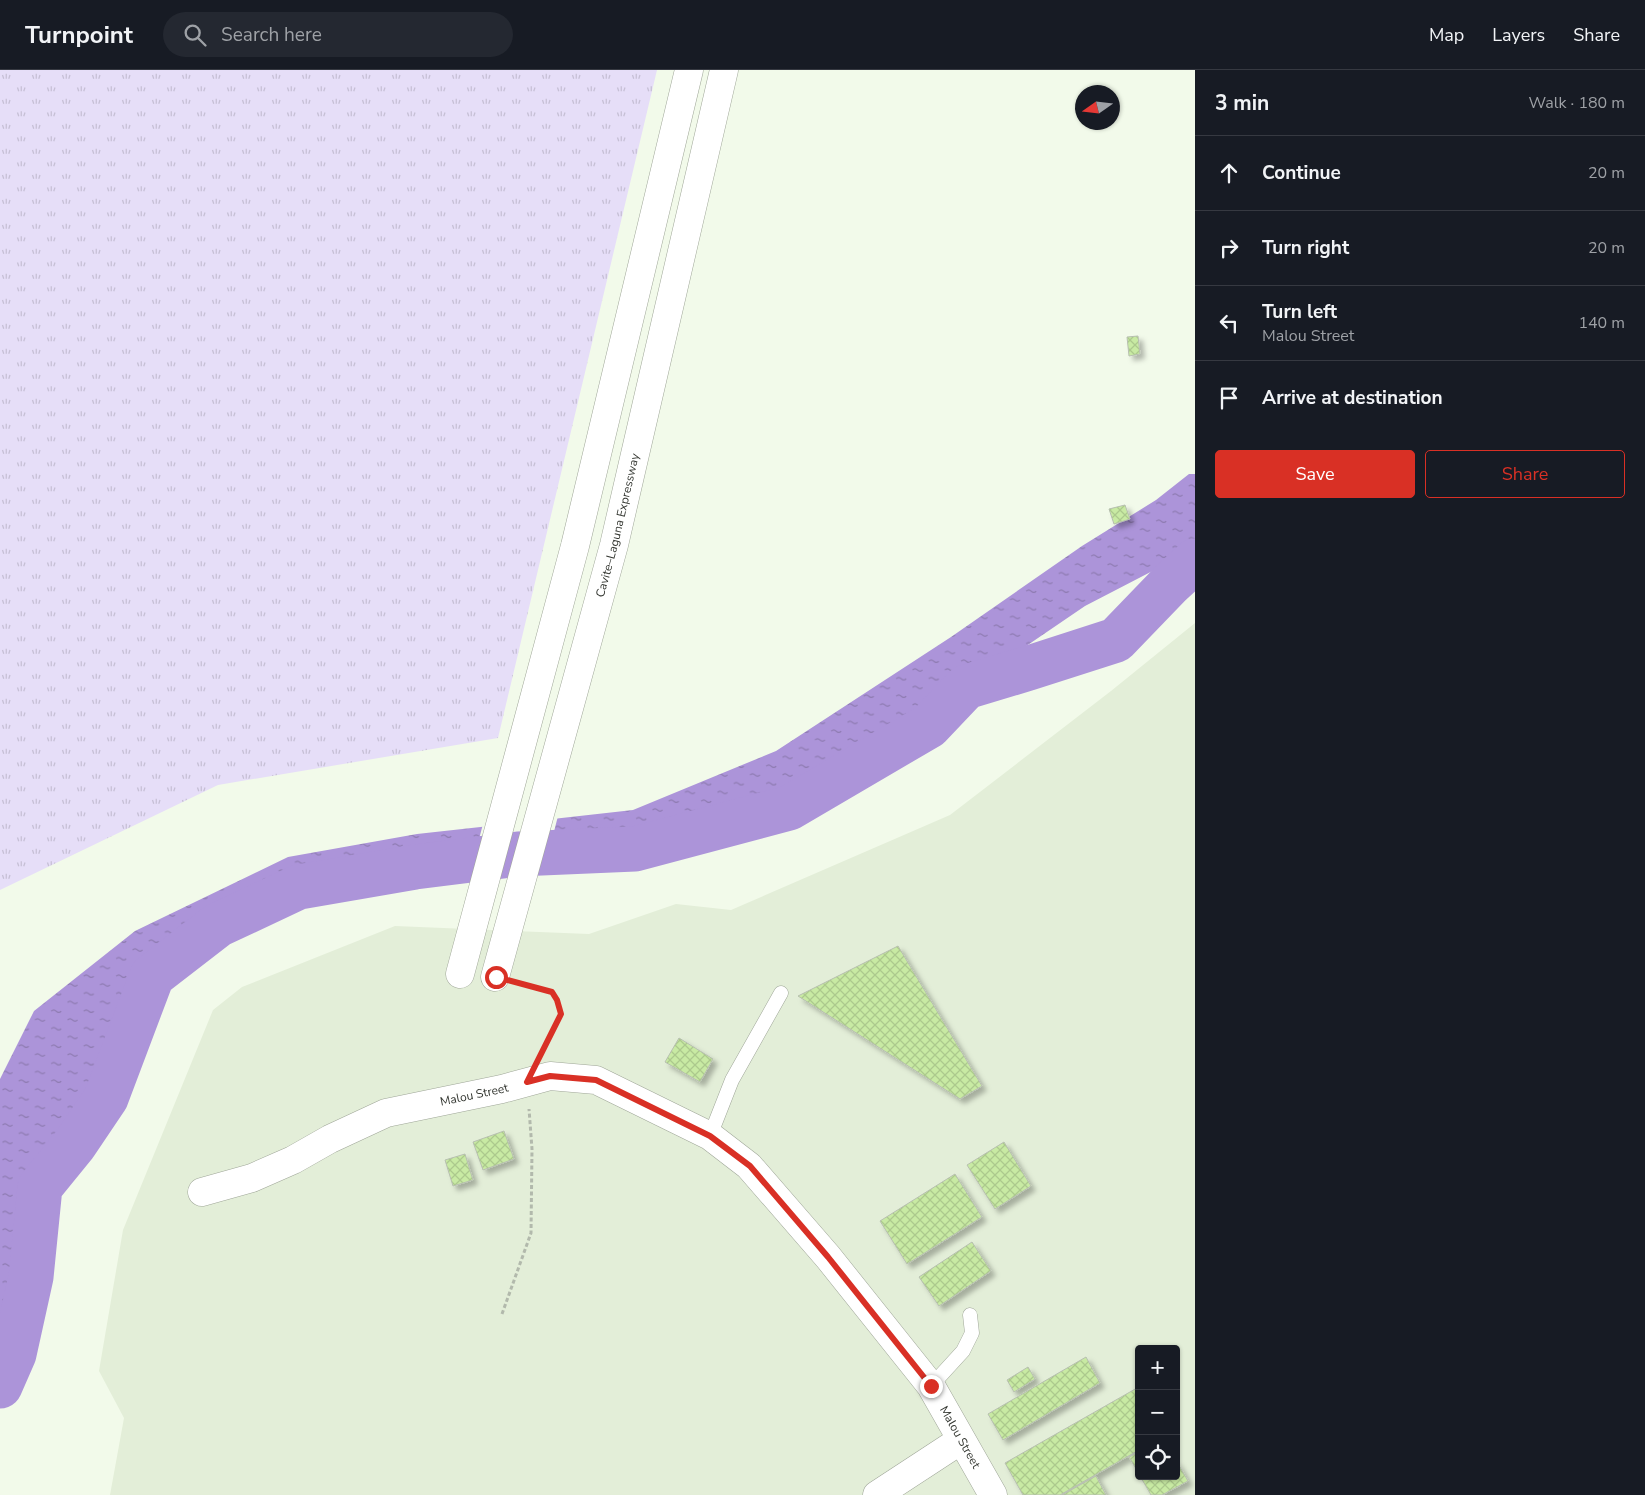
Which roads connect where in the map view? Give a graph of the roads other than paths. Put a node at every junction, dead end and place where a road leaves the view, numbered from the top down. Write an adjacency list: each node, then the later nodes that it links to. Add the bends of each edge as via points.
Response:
1 (689, 70): 3 (main road, via 576,546)
2 (724, 70): 4 (main road, Cavite–Laguna Expressway, via 614,545)
3 (460, 974)
4 (496, 977)
5 (781, 993): 6 (lane, via 732,1080)
6 (710, 1136): 7 (main road, Malou Street, via 596,1080 550,1076 386,1112 252,1178); 9 (main road, Malou Street, via 750,1166)
7 (202, 1192)
8 (970, 1316): 9 (lane, via 972,1333 963,1351)
9 (931, 1386): 10 (main road, Malou Street)
10 (960, 1440): 11 (main road); 12 (main road, Malou Street)
11 (877, 1495)
12 (993, 1495)

